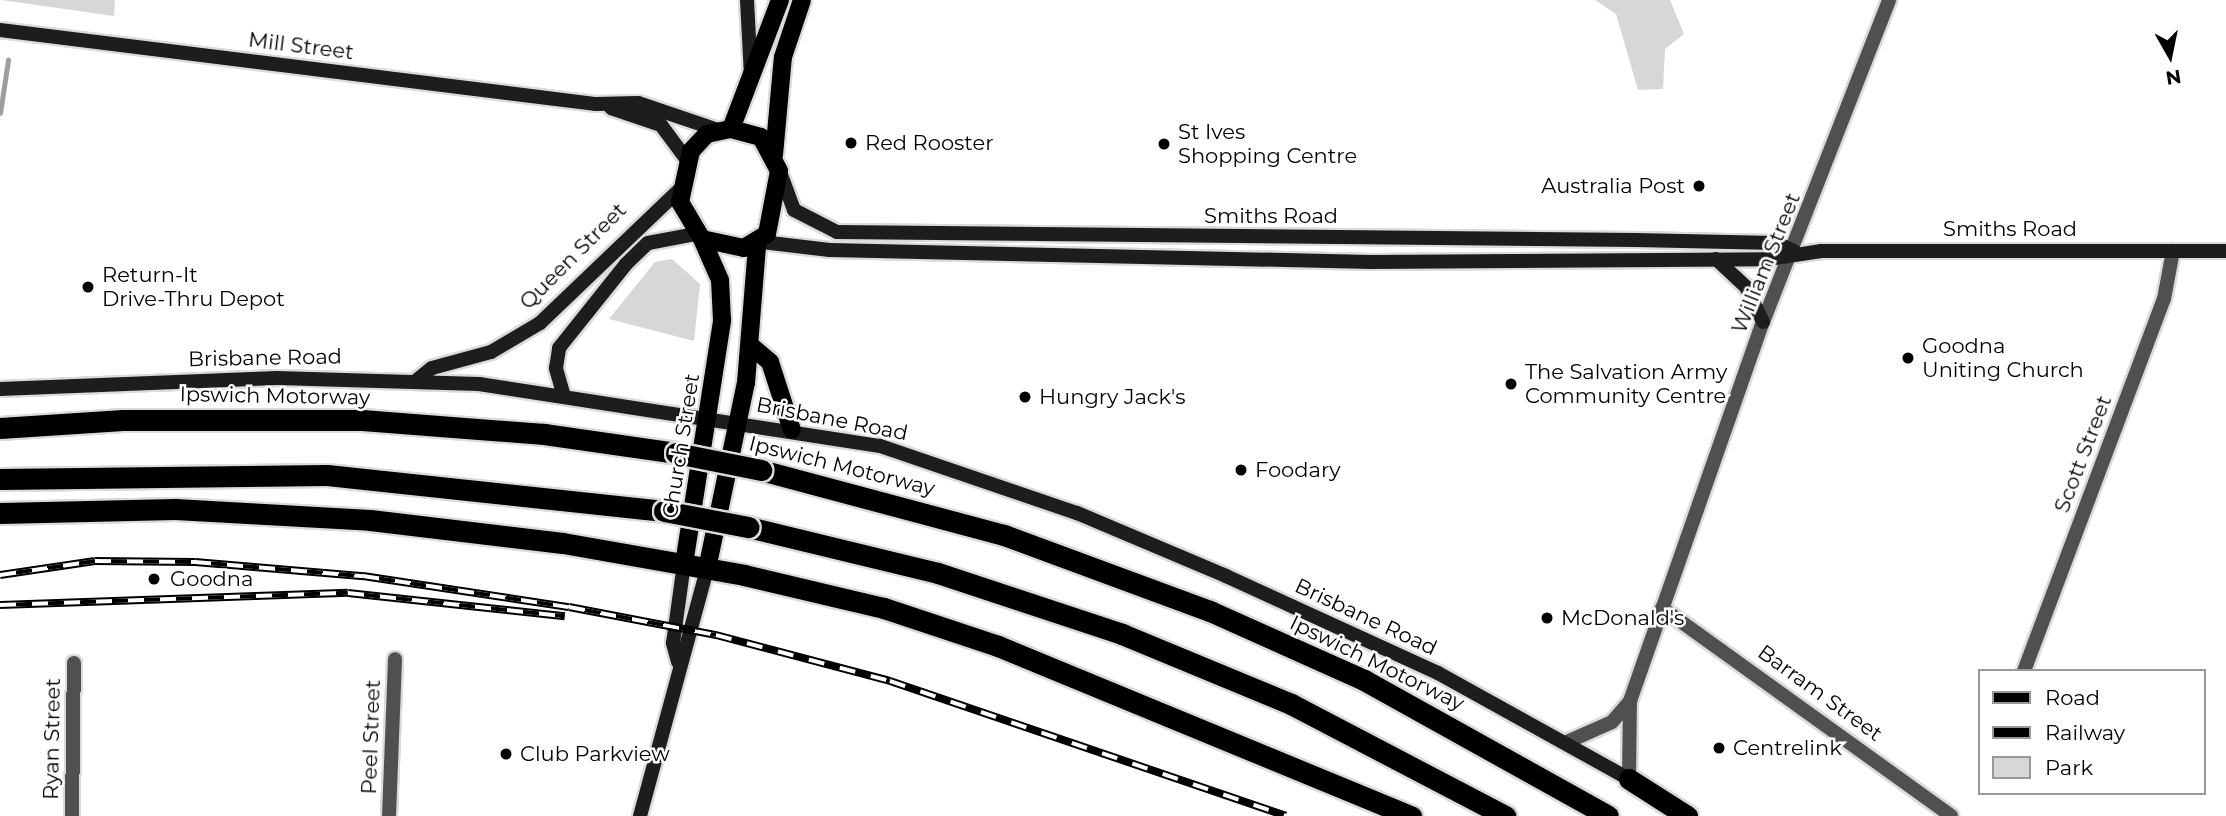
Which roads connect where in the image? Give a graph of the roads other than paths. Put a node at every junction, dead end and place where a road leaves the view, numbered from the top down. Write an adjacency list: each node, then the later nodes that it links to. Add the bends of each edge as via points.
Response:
1 (747, 0): 6 (street)
2 (780, 0): 6 (main road, via 769,17)
3 (802, 0): 10 (main road, via 783,57)
4 (1889, 0): 14 (street, William Street)
5 (0, 30): 7 (street, Mill Street)
6 (751, 81): 8 (main road)
7 (596, 104): 8 (street, Mill Street, via 652,106); 9 (street, Mill Street, via 661,125)
8 (725, 129): 9 (main road, via 698,142); 10 (main road, via 752,132)
9 (687, 160): 11 (main road)
10 (777, 163): 13 (main road, via 775,210); 14 (street, Smiths Road, via 794,210 837,232 1661,240 1776,243)
11 (680, 189): 12 (main road, via 682,212); 20 (street, Queen Street, via 540,324 491,352 432,368)
12 (699, 237): 13 (main road, via 731,249); 22 (street, Queen Street, via 648,243 626,264 559,348 556,368); 23 (main road, Church Street, via 723,303)
13 (760, 244): 17 (street, Smiths Road, via 844,251 1282,261); 19 (main road, Church Street)
14 (1794, 251): 15 (street, Smiths Road); 17 (street, Smiths Road, via 1769,259); 18 (street, William Street)
15 (2173, 251): 16 (street, Smiths Road); 35 (street, Scott Street, via 2164,299)
16 (2226, 251)
17 (1716, 259): 18 (street, via 1746,287)
18 (1763, 322): 31 (street, William Street)
19 (751, 346): 24 (main road, Church Street); 26 (main road, via 770,362)
20 (417, 380): 21 (street, Brisbane Road, via 219,379); 22 (street, Brisbane Road)
21 (0, 389)
22 (563, 393): 23 (street, Brisbane Road)
23 (710, 417): 24 (street, Brisbane Road); 29 (main road, Church Street)
24 (737, 422): 26 (street, Brisbane Road); 30 (main road, Church Street)
25 (0, 428): 44 (highway, Ipswich Motorway, bridge, via 123,420 362,420 544,434 761,470 1004,535 1210,611 1364,680)
26 (792, 430): 37 (street, Brisbane Road, via 880,446 1089,518 1383,647)
27 (0, 479): 43 (highway, bridge, via 327,475 664,511 748,527 938,573 1122,634 1291,704)
28 (0, 513): 29 (highway, via 200,509 358,519)
29 (684, 564): 30 (highway); 33 (street, Church Street, via 673,643)
30 (706, 569): 33 (street, Church Street, via 690,646); 42 (highway, via 884,608 998,646)
31 (1662, 608): 36 (street, William Street); 46 (street, Barram Street)
32 (395, 659): 40 (street, Peel Street)
33 (678, 662): 41 (street, Church Street)
34 (74, 663): 39 (street, Ryan Street)
35 (2025, 669)
36 (1630, 701): 37 (street, William Street, via 1612,722); 38 (street, William Street)
37 (1567, 742): 38 (street, Brisbane Road)
38 (1629, 779): 45 (highway)
39 (72, 816)
40 (389, 816)
41 (640, 816)
42 (1410, 816)
43 (1505, 816)
44 (1608, 816)
45 (1688, 816)
46 (1951, 816)

